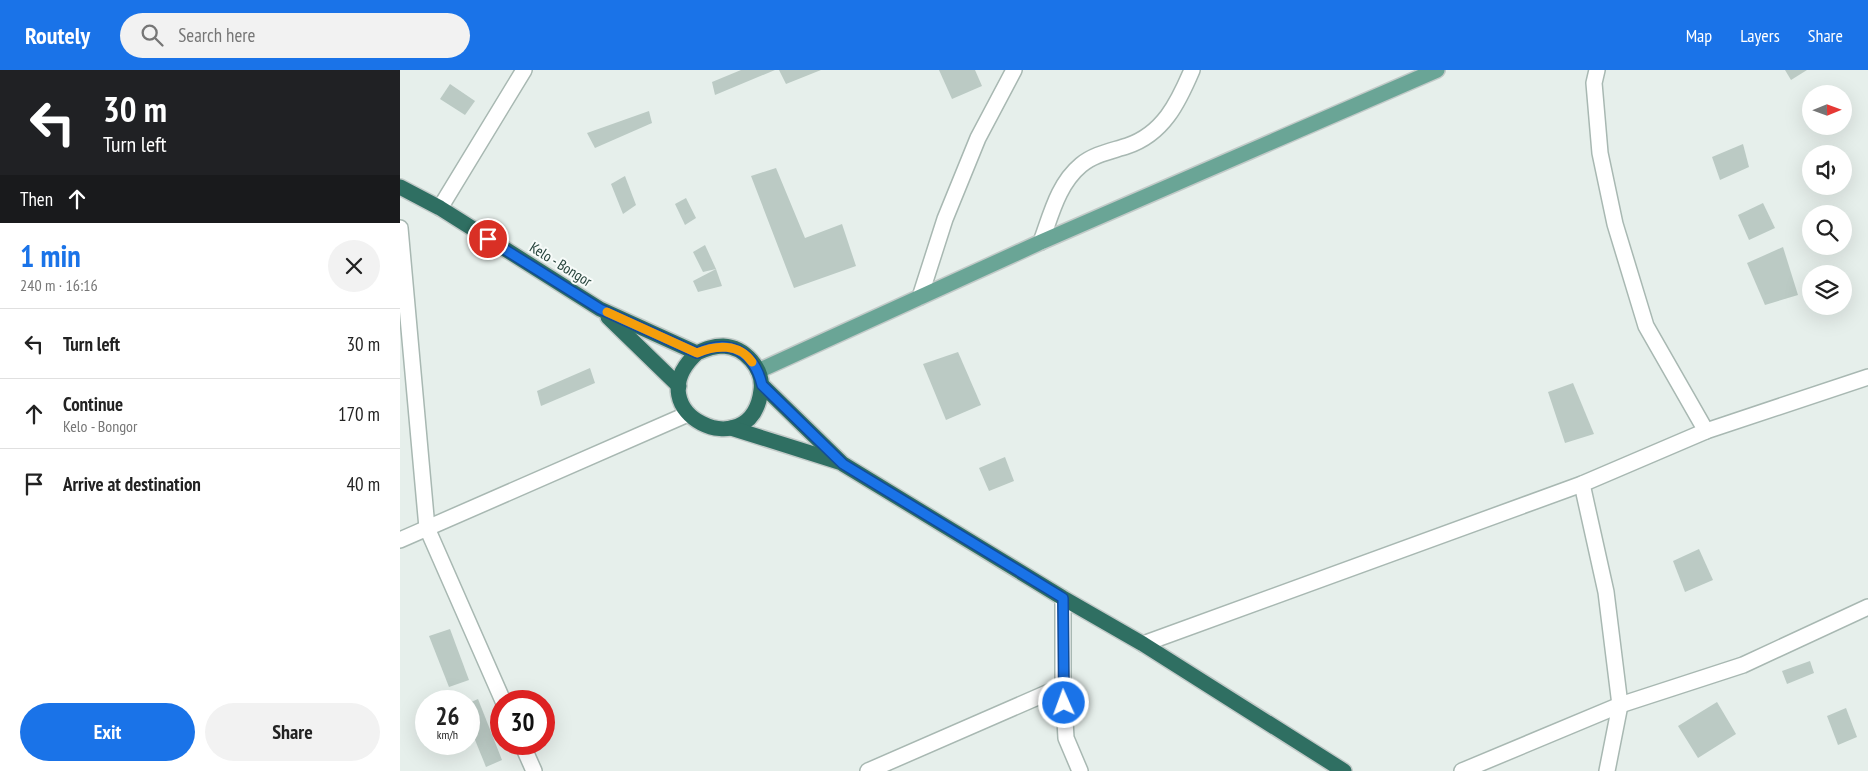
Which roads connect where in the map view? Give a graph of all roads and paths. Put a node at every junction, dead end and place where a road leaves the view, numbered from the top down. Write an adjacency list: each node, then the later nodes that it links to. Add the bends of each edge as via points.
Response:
1 (524, 70): 7 (street)
2 (1014, 70): 10 (street, via 974,147 945,219)
3 (1192, 70): 9 (street, via 1171,114 1159,128 1145,138 1081,164 1062,185)
4 (1437, 70): 9 (main road)
5 (1597, 70): 18 (street, via 1594,82 1600,153 1615,224 1646,326)
6 (400, 187): 7 (highway, Kelo - Bongor)
7 (440, 208): 11 (highway, Kelo - Bongor)
8 (400, 228): 21 (street)
9 (1041, 242): 10 (main road)
10 (920, 297): 13 (main road)
11 (600, 309): 12 (highway); 15 (highway)
12 (697, 353): 13 (highway, via 717,346 738,350 750,358); 15 (highway, via 681,373)
13 (760, 378): 17 (highway, via 760,399 754,412 744,422); 19 (highway)
14 (1864, 380): 18 (street)
15 (679, 386): 16 (highway, via 681,401)
16 (688, 414): 17 (highway, via 700,424 715,429); 21 (street)
17 (730, 428): 19 (highway)
18 (1706, 431): 20 (street)
19 (843, 464): 23 (highway)
20 (1582, 484): 25 (street); 28 (street, via 1606,592)
21 (427, 528): 22 (street); 27 (street)
22 (400, 540)
23 (1063, 598): 25 (highway); 26 (street)
24 (1868, 607): 28 (street, via 1743,665)
25 (1143, 644): 33 (highway)
26 (1063, 686): 31 (street); 32 (street, via 1066,738)
27 (498, 690)
28 (1620, 705): 34 (street); 35 (street)
29 (527, 755): 30 (street)
30 (534, 771)
31 (868, 771)
32 (1080, 771)
33 (1344, 771)
34 (1462, 771)
35 (1607, 771)

